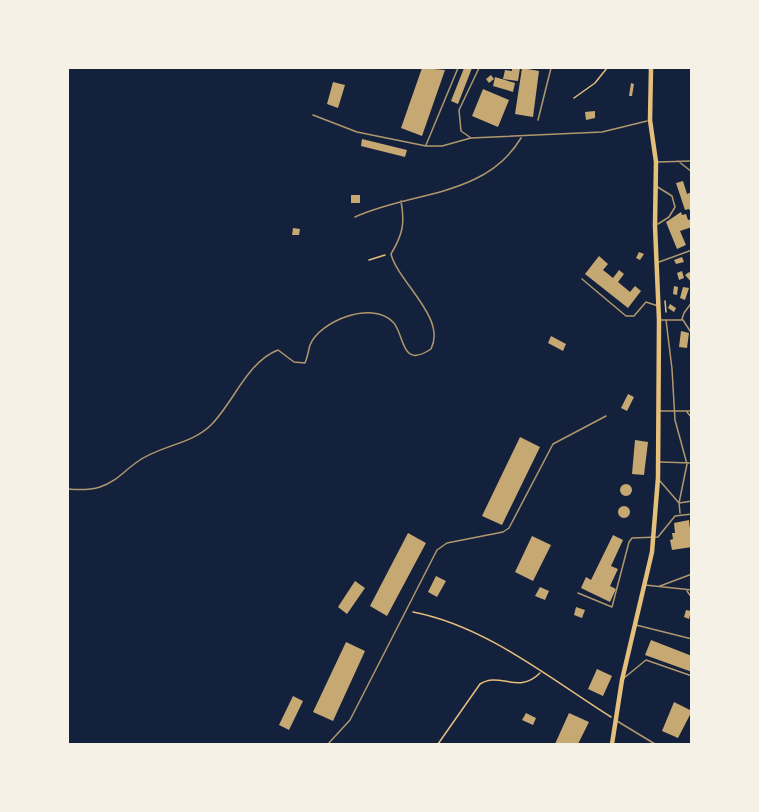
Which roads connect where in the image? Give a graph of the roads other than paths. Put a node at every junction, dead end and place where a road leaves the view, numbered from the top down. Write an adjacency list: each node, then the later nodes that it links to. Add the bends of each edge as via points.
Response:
1 (458, 68): 10 (lane)
2 (479, 68): 9 (lane, via 459,110 461,131)
3 (551, 68): 6 (lane)
4 (651, 68): 7 (main road)
5 (313, 115): 10 (lane, via 357,132)
6 (538, 120)
7 (650, 120): 8 (lane, via 602,132); 13 (main road)
8 (521, 137): 9 (lane); 16 (lane, via 507,158 476,179 444,192)
9 (471, 138): 10 (lane)
10 (426, 146)
11 (678, 161): 12 (lane); 13 (lane); 14 (lane)
12 (692, 161)
13 (656, 162): 15 (main road)
14 (692, 172)
15 (656, 186): 18 (main road); 18 (lane, via 672,196 675,207 669,217)
16 (401, 201): 17 (lane); 38 (lane, via 405,223 391,254 394,266 413,288 431,323 435,342 431,349 417,355 406,352 395,323 383,314 350,314 334,321 310,344 305,363 294,362 278,350 267,354 211,426 188,441 138,461 119,479 105,485)
17 (355, 217)
18 (655, 226): 20 (main road)
19 (692, 250): 20 (lane)
20 (656, 263): 23 (main road)
21 (582, 279): 23 (lane, via 626,316 634,316 646,302)
22 (692, 302): 26 (lane)
23 (658, 307): 24 (main road)
24 (659, 320): 25 (lane); 28 (main road)
25 (666, 320): 26 (lane); 29 (lane)
26 (682, 320): 27 (lane)
27 (692, 334)
28 (659, 411): 29 (lane); 34 (main road)
29 (675, 411): 30 (lane); 36 (lane)
30 (687, 411): 31 (lane); 33 (lane)
31 (692, 411)
32 (606, 416): 56 (lane, via 553,444 509,528 447,543 437,550 350,720)
33 (692, 418)
34 (658, 462): 36 (lane); 37 (main road)
35 (692, 463): 36 (lane)
36 (687, 464): 40 (lane)
37 (658, 478): 40 (lane); 43 (main road)
38 (68, 489)
39 (692, 501): 40 (lane)
40 (679, 503): 41 (lane)
41 (680, 513): 42 (lane); 43 (lane, via 663,534)
42 (692, 514)
43 (653, 538): 45 (main road); 49 (lane, via 632,538 629,542 612,607)
44 (692, 574): 46 (lane)
45 (644, 585): 46 (lane); 51 (main road)
46 (659, 586): 47 (lane)
47 (686, 590): 48 (lane); 50 (lane)
48 (692, 590)
49 (579, 593)
50 (692, 598)
51 (636, 625): 52 (lane); 54 (main road)
52 (692, 639)
53 (692, 676): 54 (lane, via 646,660)
54 (622, 680): 55 (main road)
55 (614, 719): 57 (main road); 58 (lane)
56 (328, 744)
57 (612, 744)
58 (656, 744)

